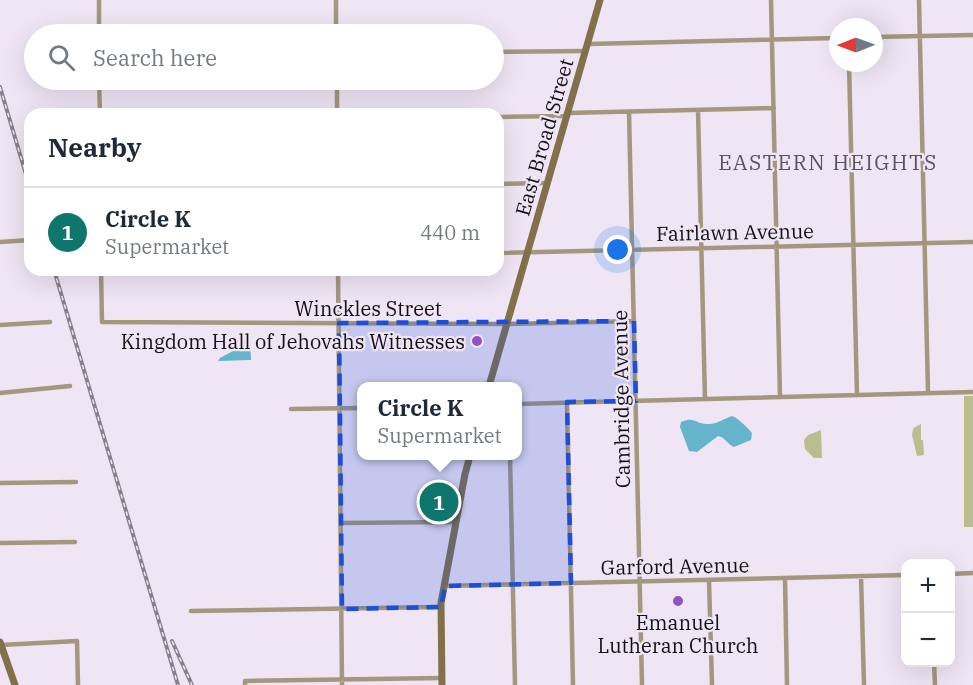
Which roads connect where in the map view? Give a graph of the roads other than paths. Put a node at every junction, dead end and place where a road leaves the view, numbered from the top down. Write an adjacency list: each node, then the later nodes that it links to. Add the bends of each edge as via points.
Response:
1 (99, 0): 6 (street)
2 (336, 0): 7 (street)
3 (600, 0): 13 (street, East Broad Street)
4 (771, 0): 12 (street)
5 (919, 0): 9 (street)
6 (99, 24)
7 (336, 24)
8 (973, 35): 9 (street)
9 (920, 36): 10 (street); 30 (street)
10 (883, 37)
11 (829, 38): 12 (street)
12 (772, 40): 13 (street); 20 (street)
13 (586, 48): 14 (street); 23 (street, East Broad Street)
14 (504, 52)
15 (849, 72): 31 (street)
16 (99, 90): 18 (street)
17 (337, 90): 19 (street)
18 (100, 108)
19 (337, 108)
20 (774, 108): 21 (street); 32 (street)
21 (698, 110): 22 (street); 33 (street)
22 (629, 112): 23 (street); 34 (street, Cambridge Avenue)
23 (567, 115): 24 (street); 25 (street, East Broad Street)
24 (504, 117)
25 (548, 183): 26 (street); 35 (street, East Broad Street)
26 (504, 184)
27 (24, 240): 28 (street)
28 (0, 242)
29 (973, 242): 30 (street, Fairlawn Avenue)
30 (924, 243): 31 (street, Fairlawn Avenue); 48 (street)
31 (854, 244): 32 (street, Fairlawn Avenue); 49 (street)
32 (777, 246): 33 (street, Fairlawn Avenue); 50 (street)
33 (701, 248): 34 (street, Fairlawn Avenue); 51 (street)
34 (632, 250): 35 (street, Fairlawn Avenue); 39 (street, Cambridge Avenue)
35 (528, 252): 36 (street, Fairlawn Avenue); 43 (street, East Broad Street)
36 (504, 253)
37 (101, 276): 41 (street, Winckles Street, via 102,322)
38 (338, 276): 41 (street)
39 (634, 321): 43 (street, Winckles Street); 52 (street, Cambridge Avenue)
40 (50, 322): 42 (street)
41 (339, 323): 43 (street, Winckles Street); 57 (street)
42 (0, 324)
43 (507, 324): 44 (street, East Broad Street)
44 (490, 382)
45 (70, 386): 47 (street)
46 (973, 392): 48 (street)
47 (0, 393)
48 (928, 393): 49 (street)
49 (857, 395): 50 (street)
50 (780, 397): 51 (street)
51 (705, 399): 52 (street)
52 (636, 401): 53 (street); 72 (street, Cambridge Avenue)
53 (567, 402): 54 (street); 73 (street)
54 (522, 404)
55 (357, 408): 57 (street)
56 (291, 409): 57 (street)
57 (340, 409): 63 (street)
58 (469, 460): 62 (street)
59 (510, 460): 74 (street)
60 (76, 482): 61 (street)
61 (0, 483)
62 (456, 522): 63 (street); 75 (street)
63 (341, 523): 77 (street)
64 (75, 542): 65 (street)
65 (0, 543)
66 (973, 573): 67 (street)
67 (955, 574)
68 (901, 575): 69 (street, Garford Avenue)
69 (861, 576): 70 (street, Garford Avenue); 92 (street)
70 (785, 578): 71 (street, Garford Avenue); 91 (street)
71 (709, 580): 72 (street, Garford Avenue); 90 (street)
72 (640, 581): 73 (street, Garford Avenue); 89 (street, Cambridge Avenue)
73 (571, 583): 74 (street, Garford Avenue); 88 (street)
74 (513, 584): 75 (street, Garford Avenue); 87 (street)
75 (444, 586): 76 (street)
76 (441, 607): 77 (street); 82 (street)
77 (342, 609): 78 (street); 81 (street)
78 (191, 611)
79 (1, 648): 84 (street); 85 (street, via 77,641)
80 (934, 667): 93 (street)
81 (342, 678): 82 (street); 83 (street); 86 (street)
82 (442, 681)
83 (245, 683)
84 (15, 685)
85 (78, 685)
86 (342, 685)
87 (515, 685)
88 (573, 685)
89 (642, 685)
90 (712, 685)
91 (787, 685)
92 (864, 685)
93 (935, 685)

